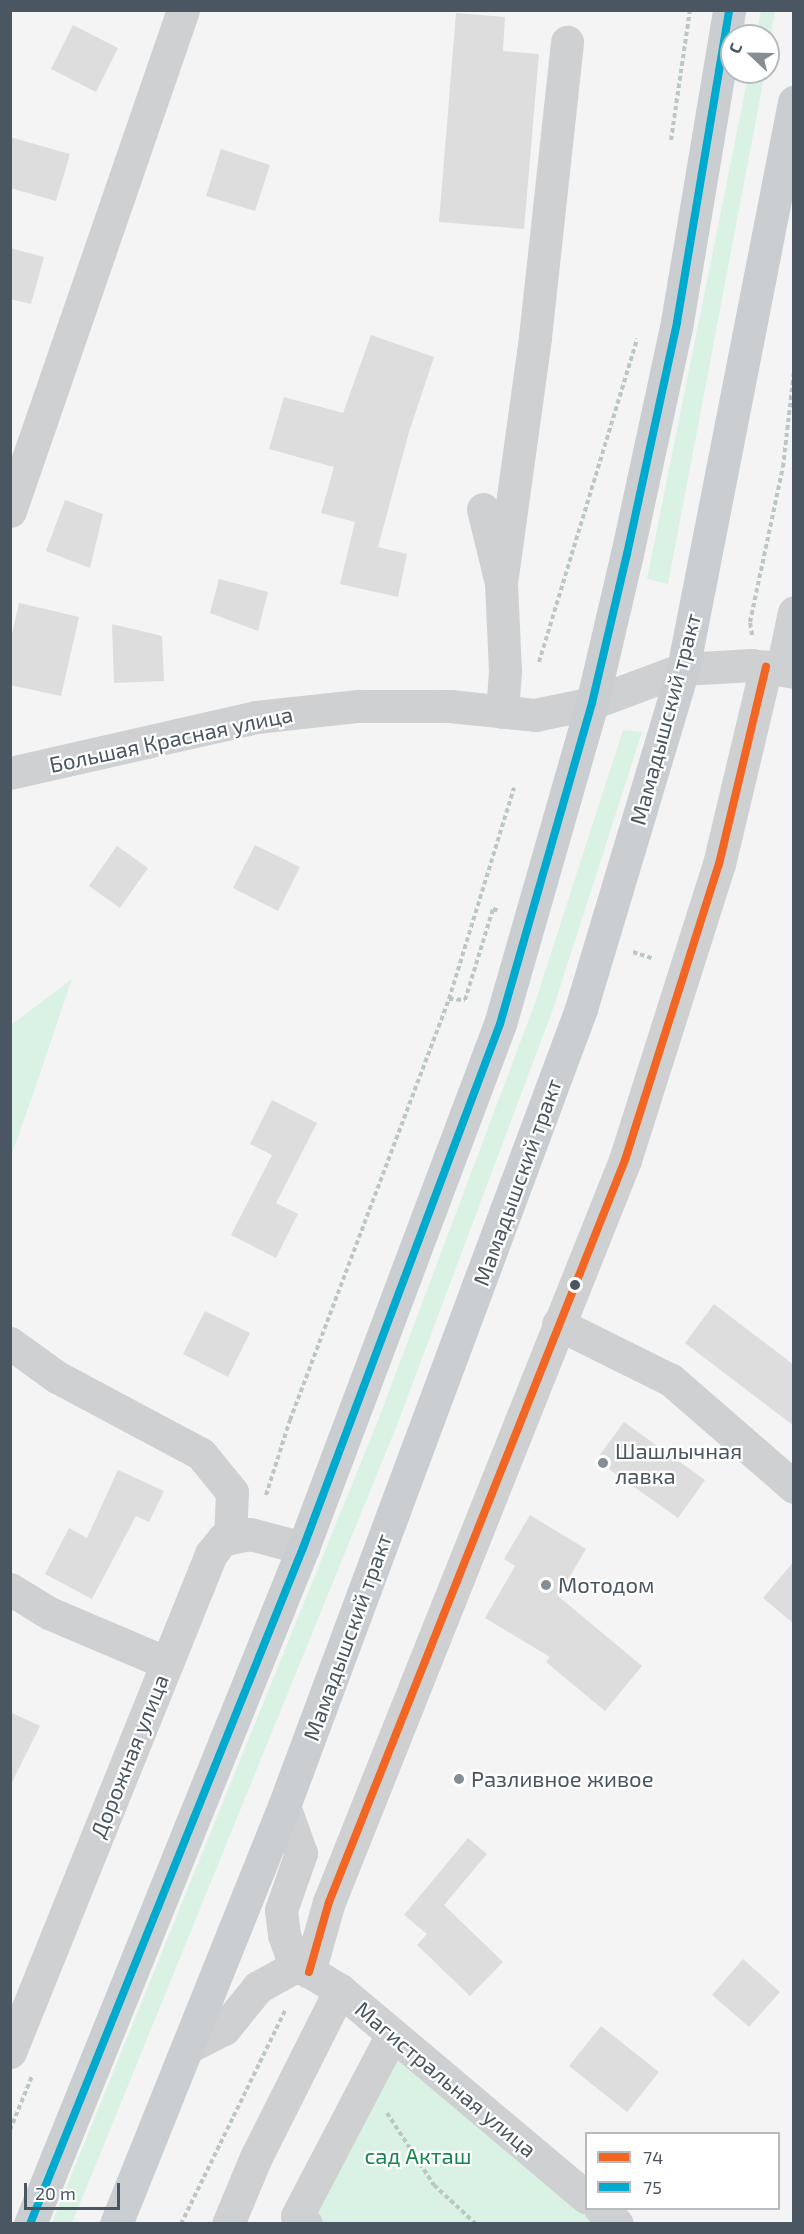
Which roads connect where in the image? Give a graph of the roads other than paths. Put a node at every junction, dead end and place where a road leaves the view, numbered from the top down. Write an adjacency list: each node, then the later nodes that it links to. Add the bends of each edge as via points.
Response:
1 (183, 10): 6 (street)
2 (729, 10): 11 (main road, via 677,322)
3 (567, 42): 7 (street, via 535,337)
4 (794, 102): 10 (main road, Мамадышский тракт)
5 (483, 509): 7 (street)
6 (10, 511)
7 (501, 583): 12 (street, via 505,671)
8 (794, 612): 9 (street)
9 (773, 662): 10 (street, Большая Красная улица); 14 (street, via 719,864 625,1160)
10 (683, 669): 11 (street, Большая Красная улица); 21 (main road, Мамадышский тракт, via 581,1010)
11 (592, 704): 12 (street, Большая Красная улица, via 535,715); 18 (main road, via 500,1024)
12 (502, 712): 13 (street, Большая Красная улица, via 450,706 358,706 256,717)
13 (10, 773)
14 (558, 1324): 16 (street, via 671,1380); 22 (street)
15 (10, 1343): 17 (street, via 57,1377 201,1454 232,1492)
16 (794, 1487)
17 (230, 1538): 18 (street, via 250,1534); 20 (street, Дорожная улица, via 223,1539 211,1554)
18 (303, 1548): 29 (main road)
19 (10, 1589): 20 (street, via 49,1613)
20 (166, 1664): 26 (street, Дорожная улица)
21 (284, 1806): 22 (street, via 301,1853 281,1910 284,1935 294,1962); 25 (main road, Мамадышский тракт)
22 (305, 1970): 23 (street, Магистральная улица); 25 (street, via 269,1979 224,2029)
23 (340, 1990): 24 (street, Магистральная улица); 31 (street, via 256,2157)
24 (392, 2034): 27 (street, Магистральная улица); 32 (street, via 297,2216)
25 (190, 2046): 30 (main road, Мамадышский тракт)
26 (10, 2052)
27 (585, 2197)
28 (602, 2210): 33 (street)
29 (30, 2223)
30 (116, 2223)
31 (228, 2223)
32 (306, 2223)
33 (617, 2223)

